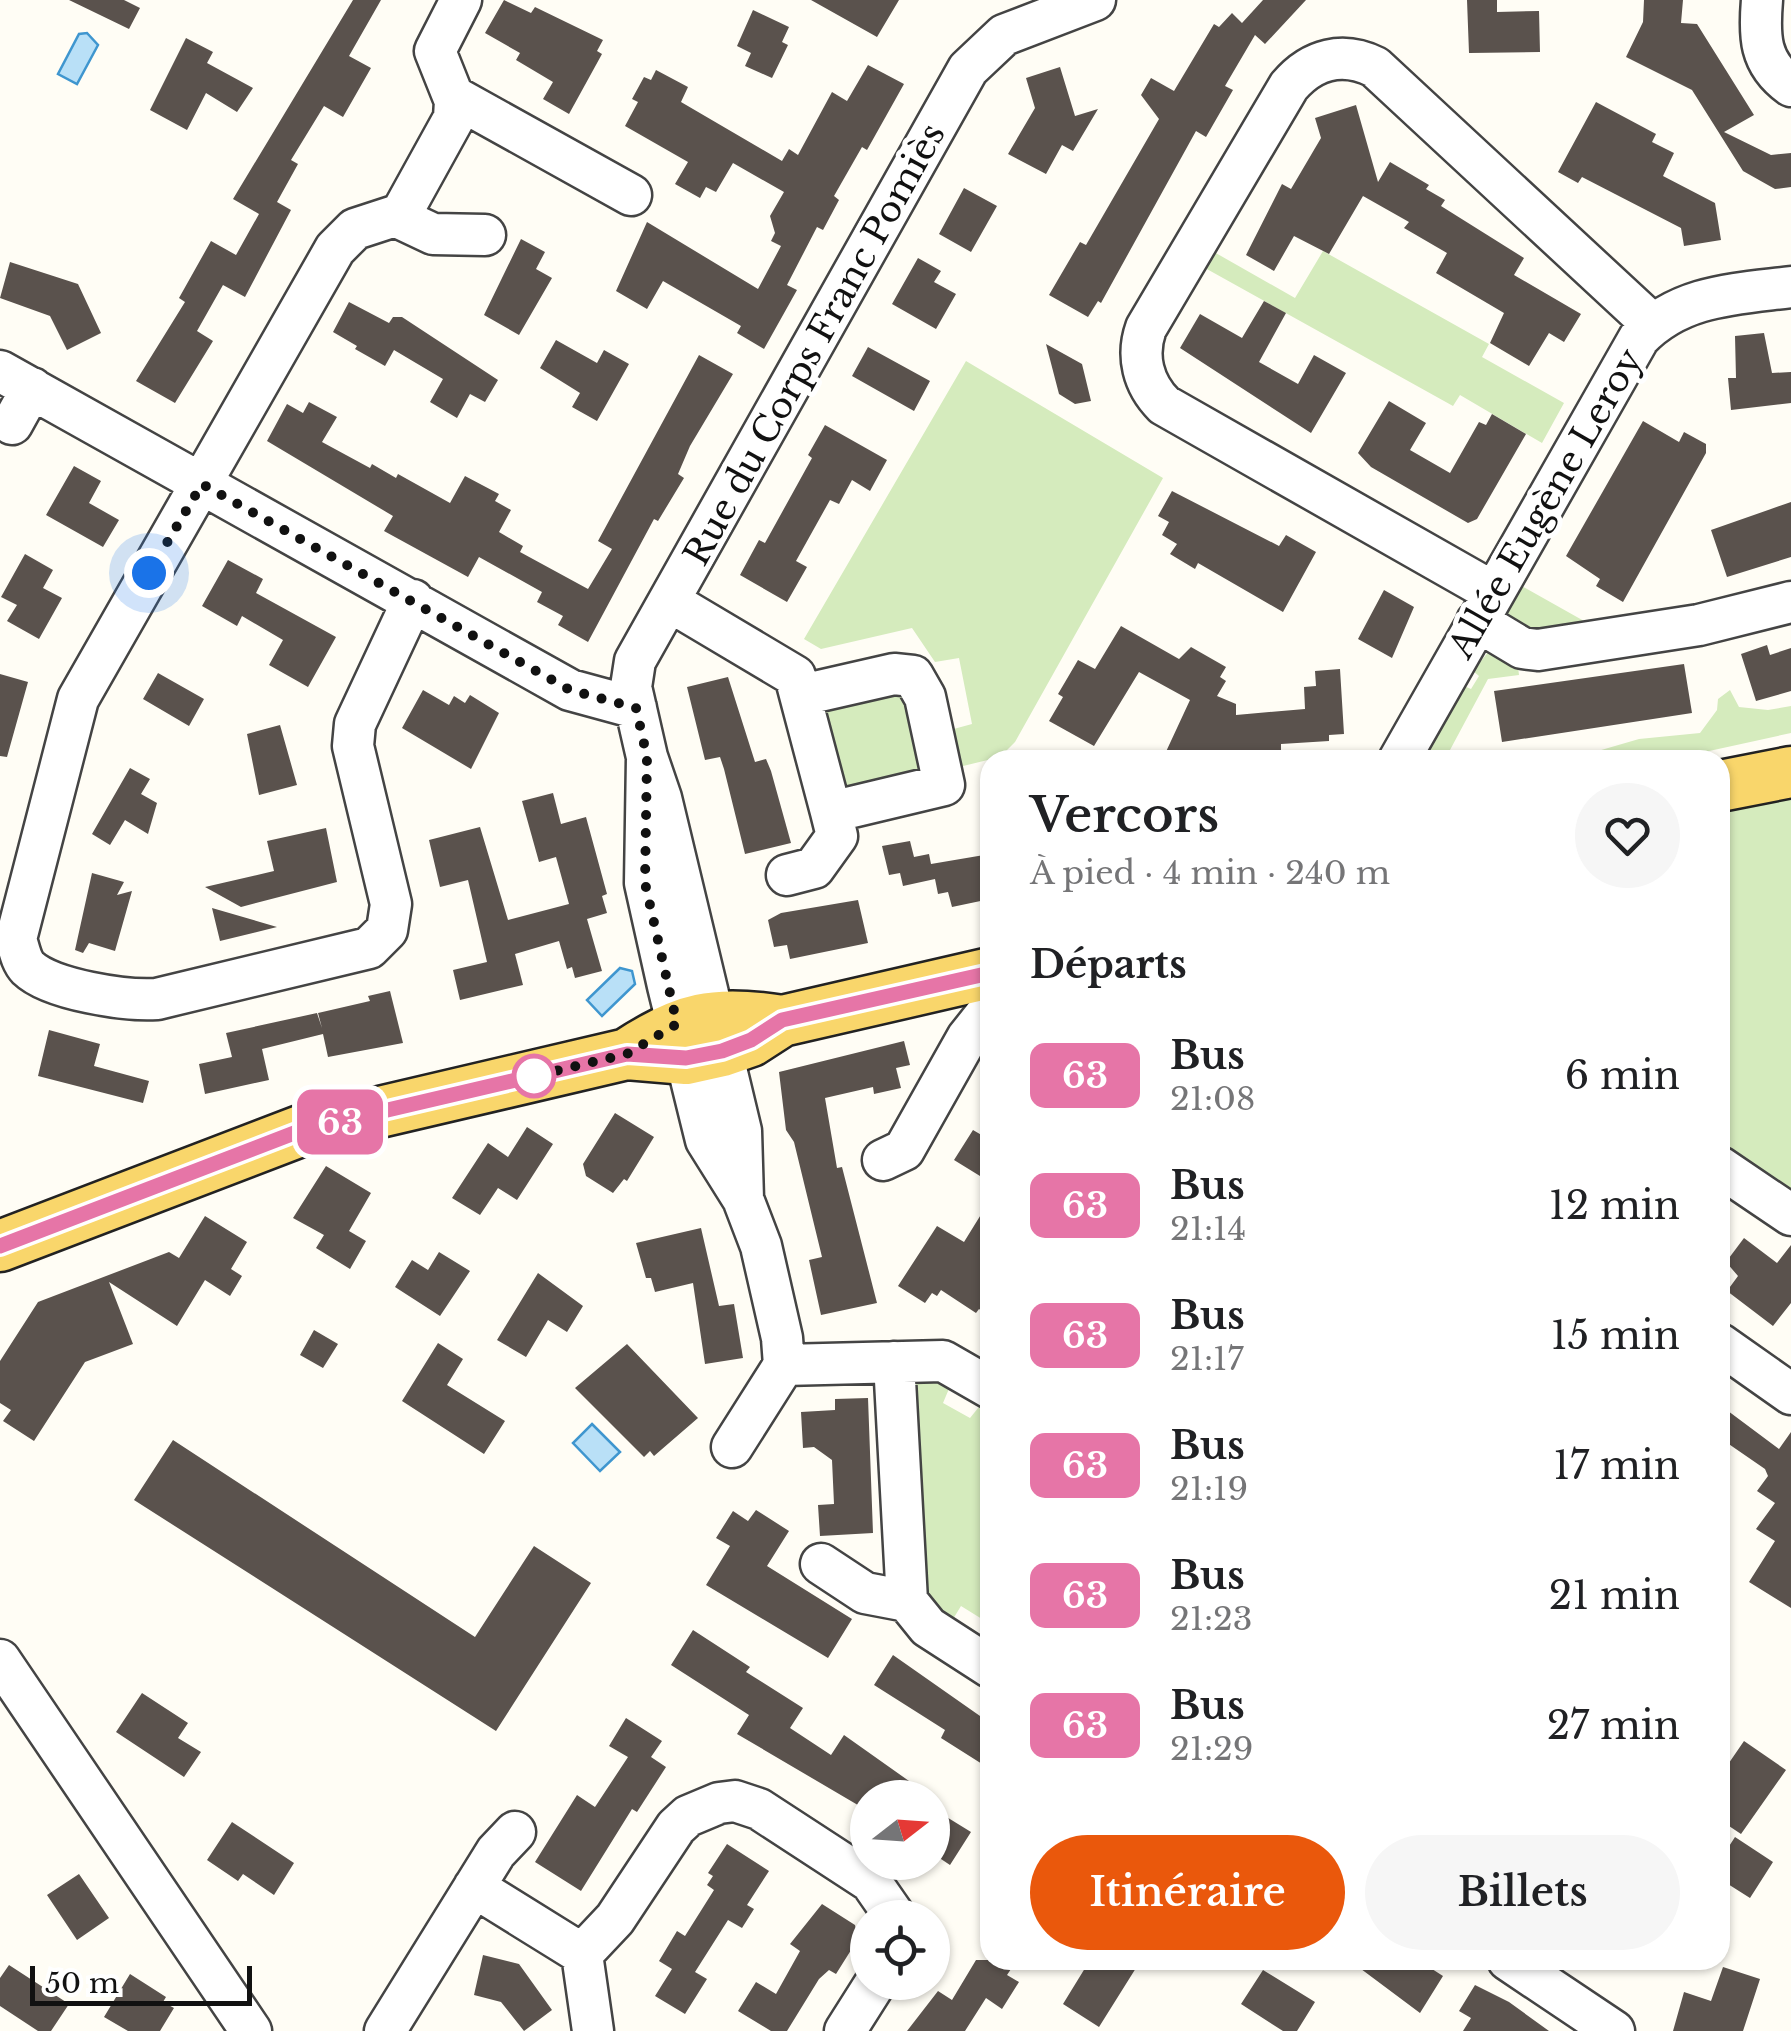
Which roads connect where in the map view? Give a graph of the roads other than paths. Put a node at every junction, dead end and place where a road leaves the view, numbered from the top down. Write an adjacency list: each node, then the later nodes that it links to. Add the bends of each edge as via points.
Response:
1 (461, 0): 5 (street, via 435,51)
2 (1095, 0): 15 (street, Rue du Corps Franc Pomiès, via 1004,35 968,69)
3 (1762, 0): 4 (street, via 1764,54)
4 (1791, 86)
5 (453, 96): 6 (street); 7 (street, via 454,118)
6 (631, 196)
7 (397, 217): 8 (street, via 433,234); 13 (street, via 355,229 335,248)
8 (484, 236)
9 (1791, 287): 10 (street, Allée Eugène Leroy, via 1695,301)
10 (1652, 324): 17 (street, Allée Eugène Leroy, via 1622,360); 17 (street, via 1375,67 1332,59 1308,68 1289,86 1146,328 1141,354 1147,382 1164,406)
11 (16, 380): 12 (street); 13 (street)
12 (12, 424)
13 (202, 484): 14 (street); 25 (street, via 78,700)
14 (413, 600): 19 (street, via 570,690); 25 (street, via 356,724 353,746 391,904 388,930 370,948 158,999 128,1000 41,978)
15 (669, 601): 18 (street, via 785,666); 19 (street, Rue du Corps Franc Pomiès, via 635,660)
16 (1791, 602): 17 (street, via 1699,625 1538,650 1522,648)
17 (1485, 606): 20 (street, Allée Eugène Leroy)
18 (802, 695): 23 (street); 23 (street, via 905,674 925,697 944,786)
19 (636, 708): 28 (street, Rue du Corps Franc Pomiès)
20 (1404, 750)
21 (1791, 772): 22 (main road)
22 (1730, 784)
23 (831, 812): 24 (street, via 837,836 814,868)
24 (787, 875)
25 (8, 953)
26 (980, 975): 28 (main road, via 782,1020 751,1040)
27 (980, 1022): 29 (street, via 904,1150)
28 (700, 1037): 32 (main road, via 287,1135); 35 (street, Rue du Corps Franc Pomiès, via 706,1140 743,1200 761,1246)
29 (882, 1160)
30 (1730, 1174): 31 (street)
31 (1791, 1215)
32 (0, 1246)
33 (1730, 1351): 37 (street)
34 (894, 1362): 35 (street); 36 (street, via 943,1361); 40 (street)
35 (784, 1365): 38 (street)
36 (980, 1382)
37 (1791, 1394)
38 (732, 1447)
39 (821, 1564): 40 (street, via 864,1593)
40 (907, 1601): 42 (street, via 928,1627)
41 (0, 1660): 49 (street)
42 (980, 1661)
43 (516, 1832): 44 (street)
44 (474, 1887): 46 (street); 50 (street)
45 (884, 1900): 46 (street, via 871,1882 746,1803 718,1802 676,1827 615,1920)
46 (582, 1954): 51 (street)
47 (1523, 1970): 53 (street)
48 (865, 2000): 52 (street)
49 (251, 2031)
50 (385, 2031)
51 (593, 2031)
52 (845, 2031)
53 (1614, 2031)

